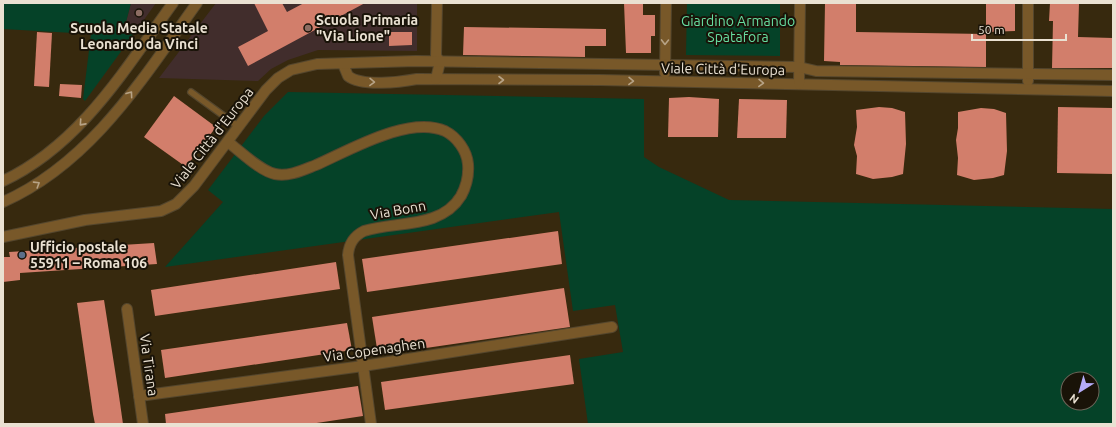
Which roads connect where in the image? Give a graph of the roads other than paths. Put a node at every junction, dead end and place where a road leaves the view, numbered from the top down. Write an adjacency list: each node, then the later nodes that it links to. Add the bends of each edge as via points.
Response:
1 (173, 3): 21 (street, one-way to 21, via 80,126 48,154)
2 (197, 3): 22 (street, one-way to 2, via 53,174 95,137)
3 (437, 3): 7 (street, via 436,56)
4 (666, 3): 9 (street, one-way to 9)
5 (800, 3): 10 (street)
6 (1028, 3): 11 (street)
7 (440, 62): 8 (street, Viale Città d'Europa, via 361,61); 9 (street, Viale Città d'Europa); 13 (street)
8 (343, 64): 13 (street, Viale Città d'Europa, one-way to 13, via 346,74 357,81 405,82); 19 (street, Viale Città d'Europa, via 310,65 285,74 266,90)
9 (665, 66): 10 (street, Viale Città d'Europa); 14 (street)
10 (799, 67): 11 (street, Viale Città d'Europa, via 816,71); 15 (street)
11 (1028, 74): 12 (street, Viale Città d'Europa); 16 (street)
12 (1113, 74)
13 (436, 79): 14 (street, Viale Città d'Europa, one-way to 14)
14 (664, 82): 15 (street, Viale Città d'Europa, one-way to 15)
15 (799, 84): 16 (street, Viale Città d'Europa)
16 (1028, 90): 17 (street, Viale Città d'Europa)
17 (1113, 91)
18 (191, 92): 19 (lane)
19 (239, 126): 20 (street, Viale Città d'Europa)
20 (228, 142): 23 (street, Viale Città d'Europa, via 183,198 166,209 85,220); 26 (street, Via Bonn, via 264,169 282,175 300,171 389,133 413,127 444,131 454,137 462,148 468,162 467,182 459,199 451,208 430,219 364,231 351,242 348,255)
21 (3, 181)
22 (3, 202)
23 (3, 237)
24 (127, 309): 27 (street, Via Tirana)
25 (612, 327): 26 (street, Via Copenaghen)
26 (363, 366): 27 (street, Via Copenaghen); 29 (street, Via Bonn)
27 (139, 396): 28 (street, Via Tirana)
28 (143, 424)
29 (371, 424)

